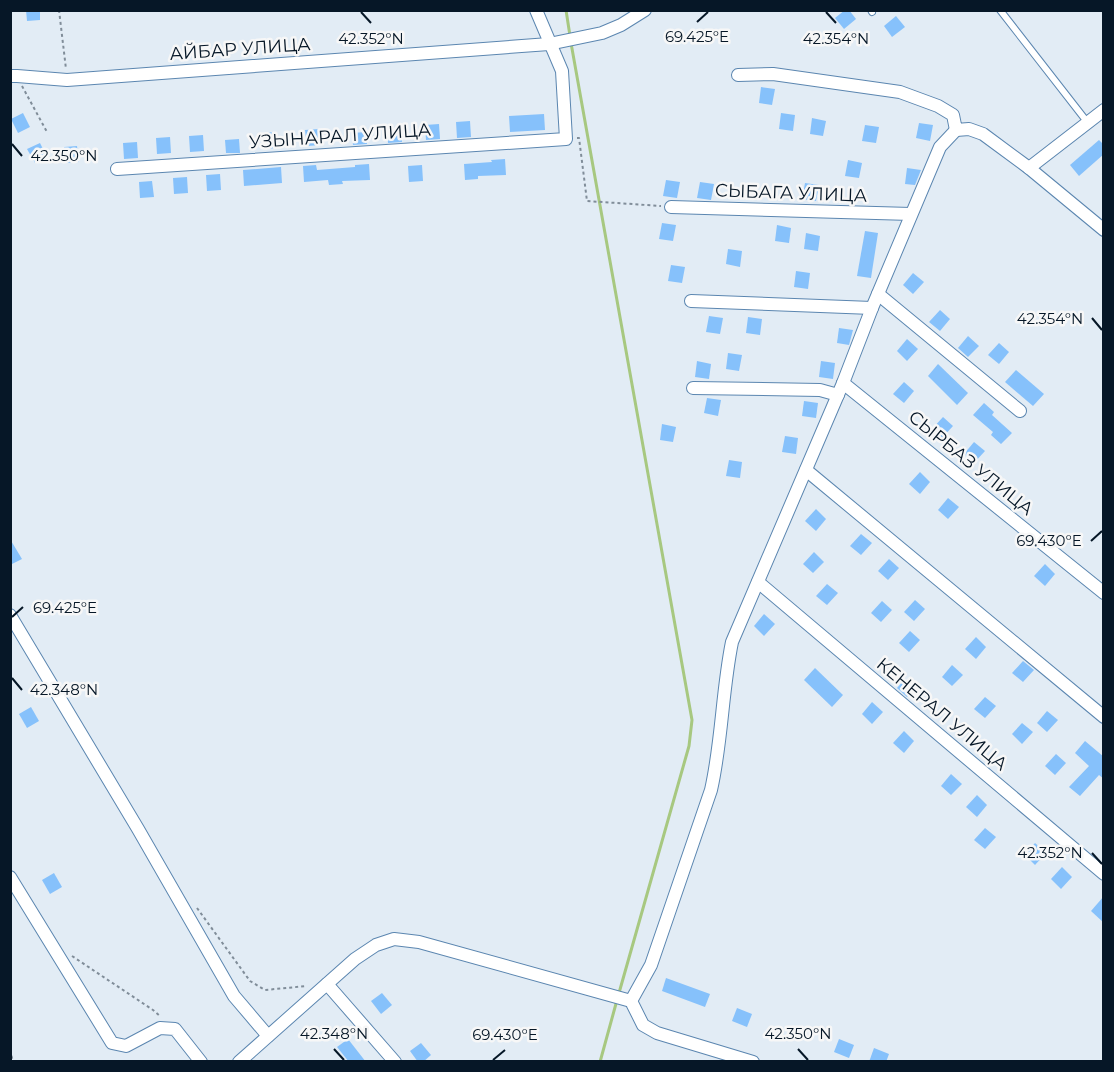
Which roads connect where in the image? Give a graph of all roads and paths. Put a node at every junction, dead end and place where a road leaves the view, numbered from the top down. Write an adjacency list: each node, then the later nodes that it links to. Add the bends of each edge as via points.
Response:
1 (59, 10): 8 (path)
2 (536, 10): 5 (street)
3 (645, 10): 5 (street, АЙБАР УЛИЦА, via 602,33)
4 (1000, 10): 10 (lane)
5 (549, 44): 8 (street, АЙБАР УЛИЦА); 13 (street, via 562,72)
6 (738, 75): 11 (street, via 773,74 900,92 953,115)
7 (14, 76): 8 (street, АЙБАР УЛИЦА); 12 (path)
8 (67, 80)
9 (1104, 110): 10 (street)
10 (1088, 123): 14 (street)
11 (956, 130): 14 (street, via 983,134); 17 (street, via 940,147)
12 (47, 132)
13 (566, 139): 15 (street, УЗЫНАРАЛ УЛИЦА); 16 (path, via 579,138 587,201)
14 (1029, 168): 18 (street)
15 (117, 169)
16 (670, 207): 17 (street, СЫБАГА УЛИЦА)
17 (911, 214): 19 (street)
18 (1104, 230)
19 (878, 294): 21 (street); 24 (street)
20 (691, 301): 21 (street)
21 (872, 308): 23 (street)
22 (693, 388): 23 (street, СЫРБАЗ УЛИЦА)
23 (841, 389): 25 (street); 27 (street, СЫРБАЗ УЛИЦА)
24 (1020, 411)
25 (806, 470): 26 (street); 29 (street)
26 (758, 582): 30 (street, КЕНЕРАЛ УЛИЦА); 36 (street, via 732,642 711,790 651,965)
27 (1104, 593)
28 (10, 615): 38 (street, via 234,996)
29 (1104, 717)
30 (1104, 874)
31 (10, 877): 37 (street, via 112,1043 126,1046 160,1028)
32 (195, 905): 35 (path, via 250,981 265,990)
33 (68, 954): 37 (path)
34 (327, 984): 36 (street, via 355,959 394,939 419,942); 38 (street); 43 (street)
35 (306, 986)
36 (631, 1001): 44 (street, via 643,1025 657,1033)
37 (175, 1029): 41 (street)
38 (268, 1036): 42 (street)
39 (10, 1050): 40 (path)
40 (13, 1062)
41 (201, 1062)
42 (239, 1062)
43 (394, 1062)
44 (753, 1062)

